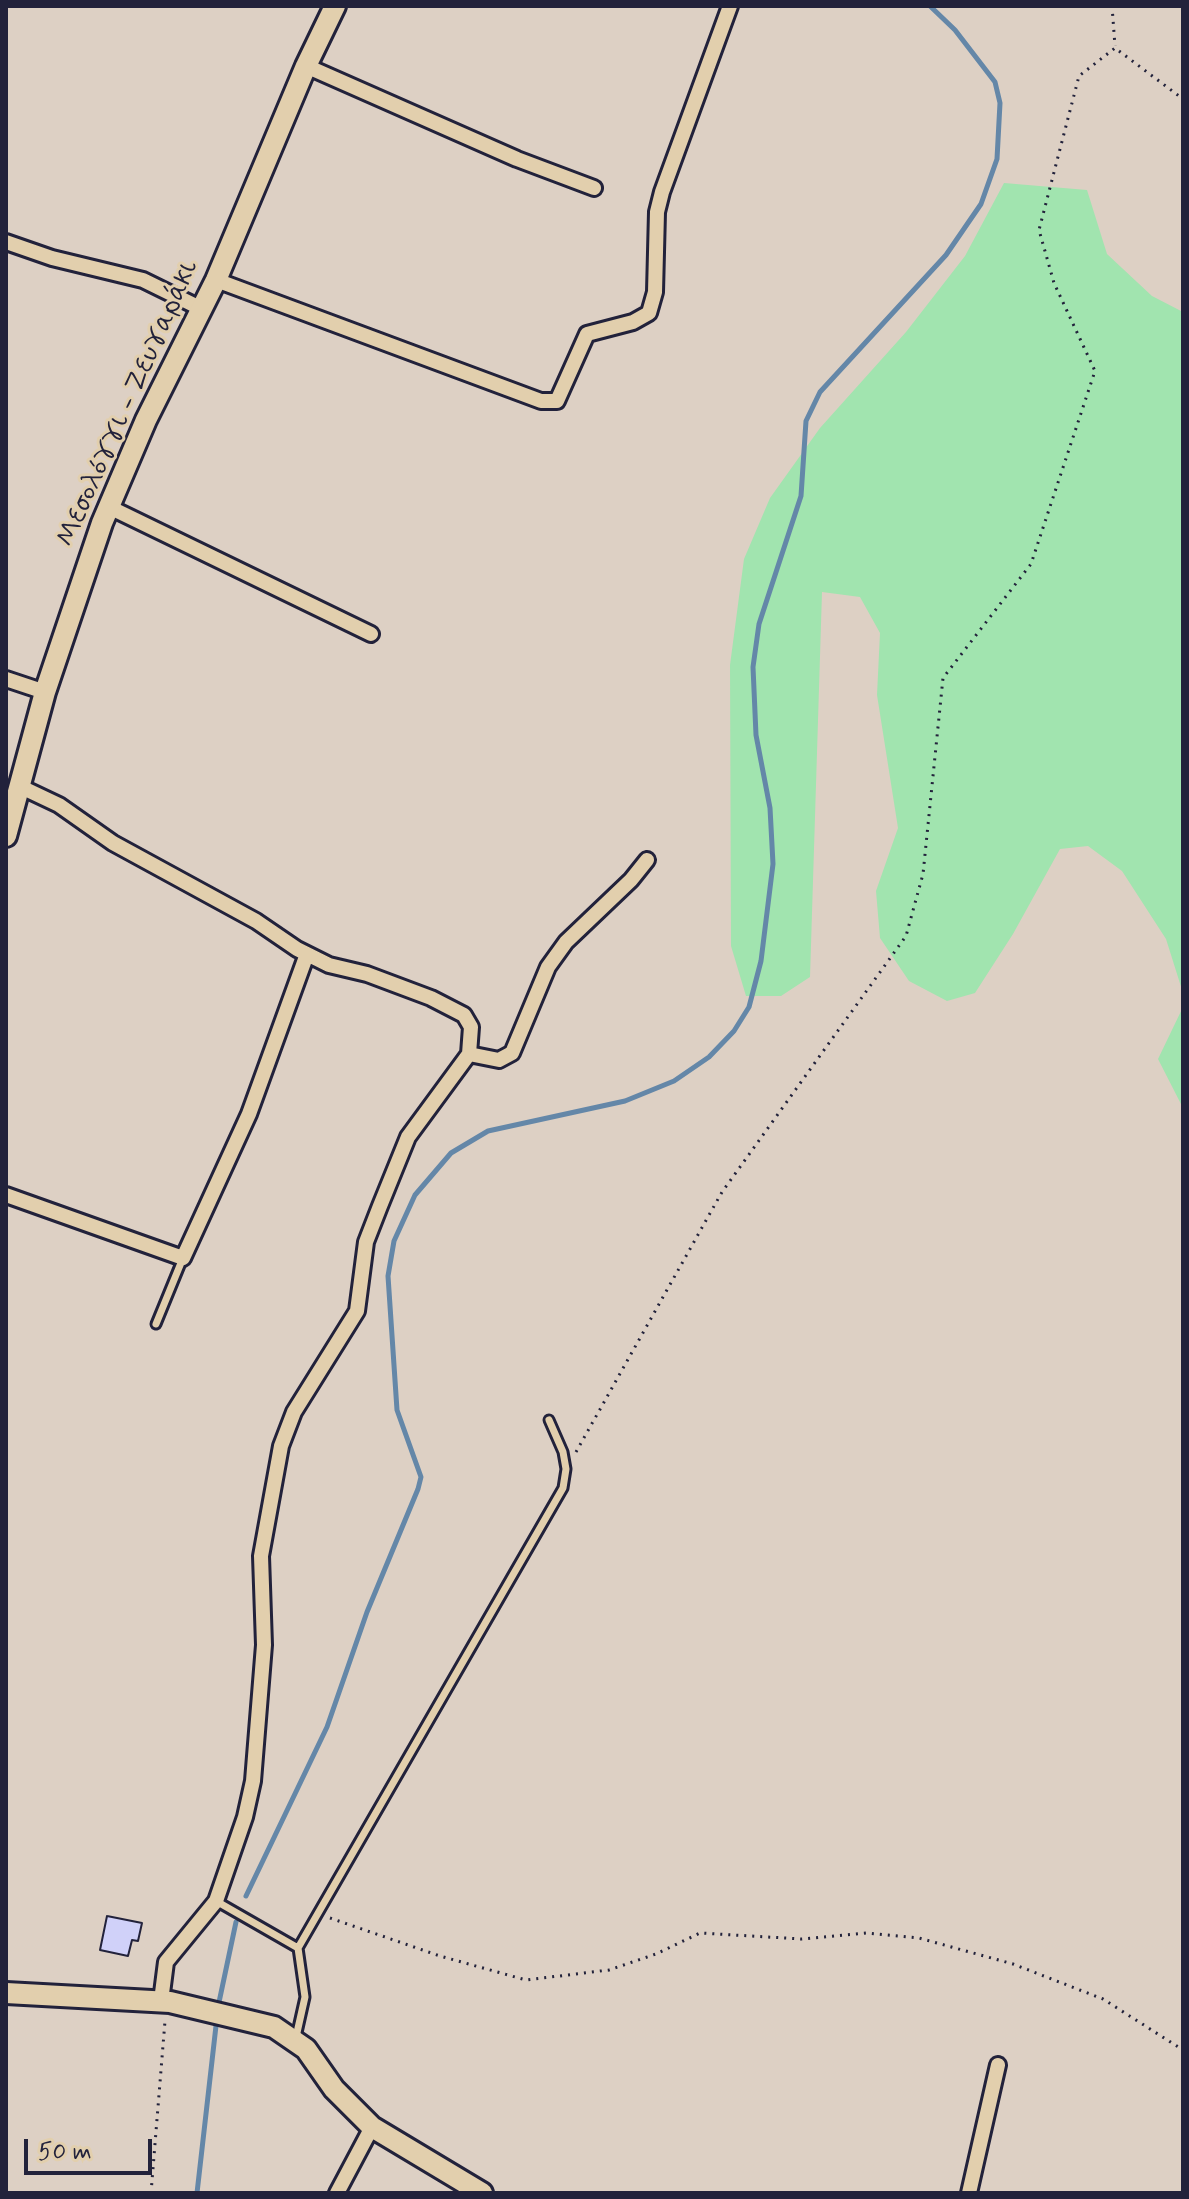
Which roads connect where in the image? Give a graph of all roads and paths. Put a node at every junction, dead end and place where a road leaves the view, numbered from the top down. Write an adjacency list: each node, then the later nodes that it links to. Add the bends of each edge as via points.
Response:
1 (335, 6): 5 (main road, Μεσολόγγι - Ζευγαράκι)
2 (730, 6): 9 (street, via 662,192 649,313 587,334 557,401 541,401)
3 (1112, 6): 4 (path)
4 (1115, 48): 6 (path); 24 (path, via 1079,76 1039,230 1054,283 1095,371 1031,564 943,678 923,874 906,936 722,1192)
5 (306, 66): 7 (street); 9 (main road, Μεσολόγγι - Ζευγαράκι)
6 (1183, 99)
7 (594, 188)
8 (6, 242): 10 (street, via 143,280)
9 (216, 280): 10 (main road, Μεσολόγγι - Ζευγαράκι)
10 (200, 308): 11 (main road, Μεσολόγγι - Ζευγαράκι)
11 (109, 507): 12 (street); 14 (main road, Μεσολόγγι - Ζευγαράκι)
12 (371, 634)
13 (6, 679): 14 (street)
14 (45, 692): 15 (main road, Μεσολόγγι - Ζευγαράκι)
15 (21, 787): 16 (main road, Μεσολόγγι - Ζευγαράκι); 18 (street)
16 (6, 836)
17 (647, 860): 19 (street, via 548,967 512,1053 499,1060)
18 (307, 954): 19 (street, via 464,1015 471,1027); 21 (street, via 249,1114)
19 (469, 1054): 25 (street, via 408,1137 366,1242 357,1311 294,1412 281,1446 261,1556 264,1645 253,1781)
20 (6, 1195): 21 (street)
21 (183, 1258): 22 (lane)
22 (156, 1324)
23 (549, 1420): 24 (lane)
24 (566, 1469): 26 (lane, via 548,1517)
25 (216, 1901): 27 (lane); 29 (street, via 166,1962)
26 (319, 1914): 27 (lane); 31 (path, via 526,1980 609,1970 700,1933 919,1938 1013,1964 1103,1999)
27 (298, 1948): 30 (lane, via 305,1997)
28 (6, 1993): 29 (main road)
29 (166, 2001): 30 (main road, via 260,2022); 34 (path)
30 (296, 2039): 33 (main road)
31 (1183, 2050)
32 (998, 2065): 37 (street)
33 (372, 2127): 35 (street); 36 (main road)
34 (151, 2193)
35 (337, 2193)
36 (482, 2193)
37 (969, 2193)

